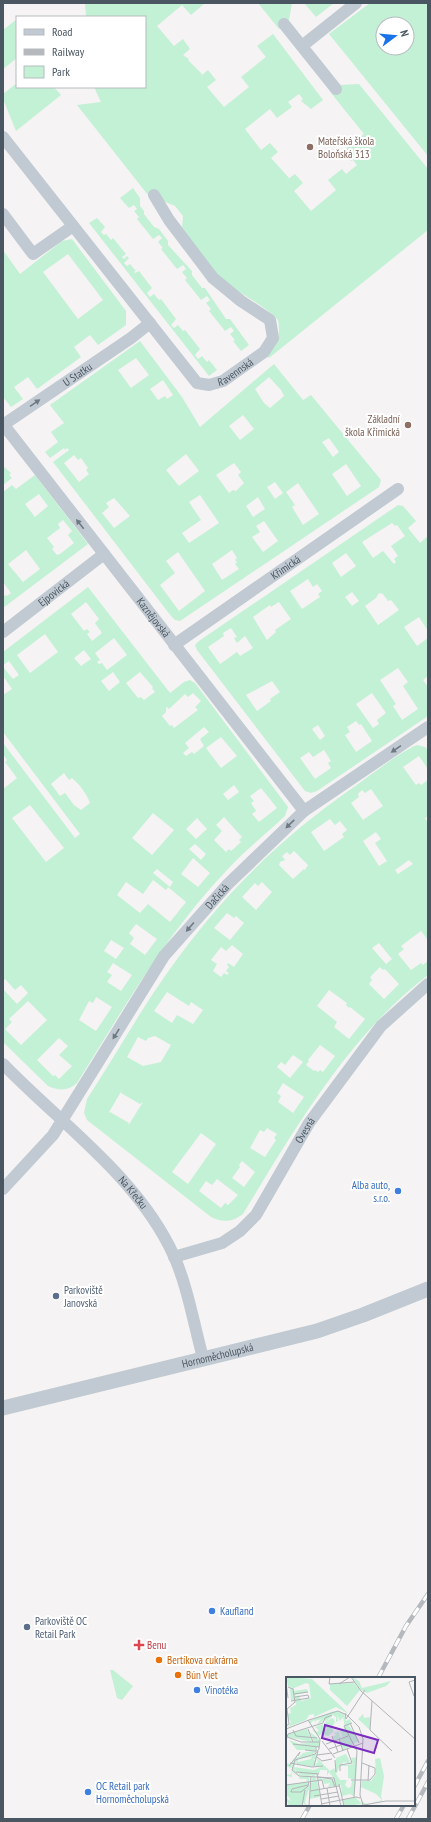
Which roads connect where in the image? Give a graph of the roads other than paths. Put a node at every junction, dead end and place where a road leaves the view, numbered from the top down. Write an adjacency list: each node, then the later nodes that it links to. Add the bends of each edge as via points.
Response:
1 (356, 3): 3 (street)
2 (284, 24): 3 (street)
3 (302, 46): 4 (street)
4 (336, 89)
5 (3, 137): 8 (street, Ravennská)
6 (154, 195): 9 (street, Ravennská, via 169,220 213,278 270,320 273,338 264,352 223,380 209,385 197,383)
7 (3, 214): 8 (street, via 33,254)
8 (73, 226): 9 (street, Ravennská)
9 (150, 323): 10 (street, U Statku, one-way to 9)
10 (3, 425): 12 (street, Kaznějovská, one-way to 10)
11 (398, 490): 14 (street, Křimická)
12 (104, 554): 13 (street, Ejpovická); 14 (street, Kaznějovská)
13 (3, 632)
14 (174, 645): 16 (street, Kaznějovská)
15 (427, 730): 16 (street, Dačická, one-way to 16)
16 (304, 811): 19 (street, Dačická, one-way to 19, via 228,884 164,956)
17 (428, 984): 21 (street, Ovesná, via 381,1026 309,1123 256,1215 240,1231 222,1243)
18 (3, 1064): 19 (street, Na Křečku)
19 (63, 1120): 20 (street, Dačická, via 53,1135); 21 (street, Na Křečku, via 142,1202)
20 (3, 1189)
21 (174, 1257): 23 (street, Na Křečku)
22 (428, 1289): 23 (street, Hornoměcholupská, via 317,1331)
23 (203, 1358): 24 (street, Hornoměcholupská)
24 (3, 1408)

